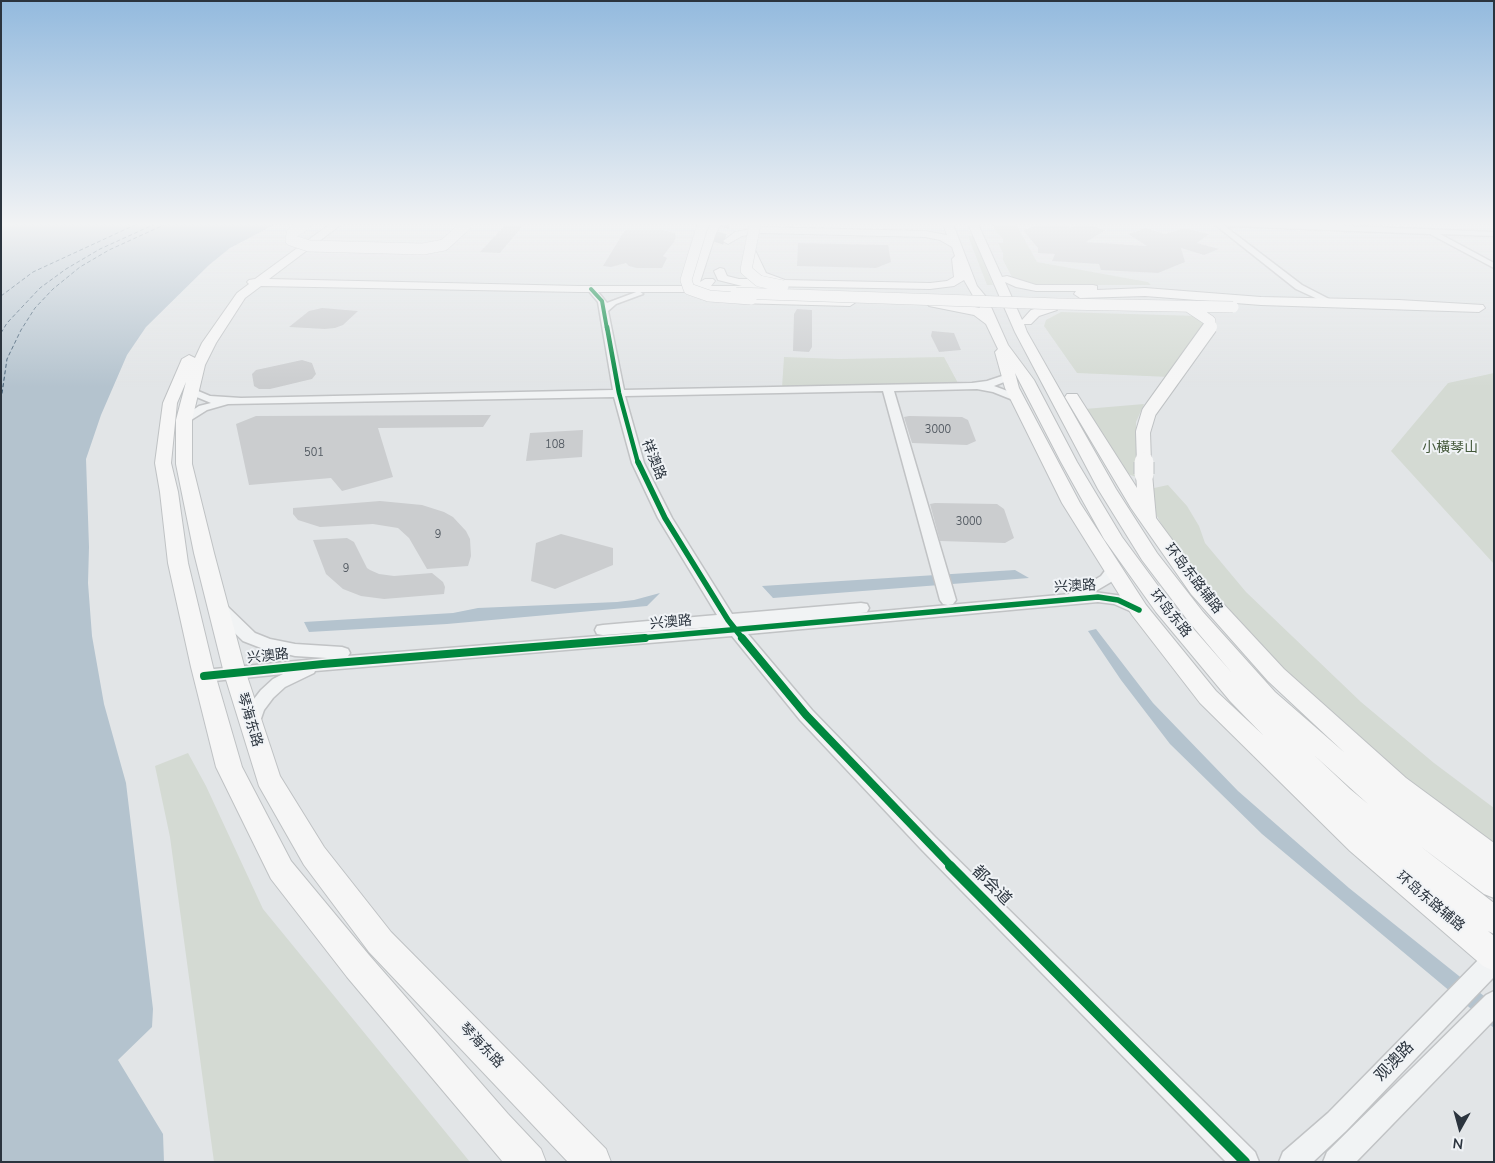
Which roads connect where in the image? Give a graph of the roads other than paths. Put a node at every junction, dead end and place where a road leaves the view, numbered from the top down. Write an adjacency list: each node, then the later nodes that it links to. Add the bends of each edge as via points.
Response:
1 (255, 278): 17 (main road, 琴海东路)
2 (257, 278): 17 (main road, 琴海东路)
3 (687, 278): 28 (main road, bridge, via 689,289 693,291 734,299)
4 (696, 278): 5 (main road, via 694,284 706,285)
5 (709, 278): 21 (main road, via 715,284)
6 (719, 278): 21 (main road, via 720,282)
7 (723, 278): 16 (main road)
8 (757, 278): 27 (main road, bridge, via 772,284 813,287)
9 (775, 278): 16 (main road)
10 (959, 278): 28 (main road, via 956,282)
11 (969, 278): 18 (main road)
12 (980, 278): 29 (main road, 环岛东路)
13 (996, 278): 41 (main road, 环岛东路)
14 (1282, 278): 25 (street)
15 (1007, 279): 20 (main road); 39 (main road, 环岛东路辅路)
16 (794, 283): 28 (main road)
17 (249, 284): 19 (main road); 22 (main road); 35 (main road, 琴海东路); 61 (main road, 琴海东路, via 215,317 197,344 170,403 163,463 178,563)
18 (972, 287): 23 (main road, via 969,293 953,297); 29 (main road)
19 (291, 288): 22 (main road); 35 (main road, via 256,294)
20 (1036, 288): 25 (main road, via 1156,289 1239,297); 33 (main road, via 1028,291 1032,300)
21 (738, 290): 23 (main road); 24 (main road); 29 (main road, bridge)
22 (594, 291): 23 (main road); 26 (main road); 36 (street, 祥澳路)
23 (673, 292): 26 (main road); 28 (main road)
24 (886, 293): 27 (main road); 31 (main road, bridge)
25 (1299, 293): 32 (main road, via 1327,300)
26 (641, 294): 30 (main road, via 682,299); 36 (street, via 613,302)
27 (1080, 294): 32 (main road, via 1158,292 1261,301); 52 (main road, bridge, via 1155,297 1192,308 1210,321 1208,335 1156,402 1145,423 1142,449)
28 (904, 296): 30 (main road)
29 (984, 300): 31 (main road, bridge); 40 (main road, 环岛东路)
30 (946, 304): 40 (main road, via 978,312)
31 (1229, 305): 32 (main road); 37 (main road)
32 (1404, 305): 34 (main road)
33 (1053, 307): 37 (main road); 39 (main road, via 1035,313)
34 (1494, 308)
35 (230, 310): 46 (main road, 琴海东路, via 198,365)
36 (604, 310): 47 (street, 祥澳路)
37 (1384, 311): 38 (main road)
38 (1494, 314)
39 (1027, 322): 43 (main road, 环岛东路辅路)
40 (995, 331): 41 (main road, via 1011,329); 42 (main road, 环岛东路辅路); 65 (main road, 环岛东路, via 1027,380 1068,462 1114,539 1169,614 1238,695 1341,797)
41 (1036, 360): 50 (main road, 环岛东路)
42 (1008, 377): 44 (street); 48 (main road, 环岛东路辅路)
43 (1064, 384): 50 (main road); 52 (main road, 环岛东路辅路)
44 (972, 386): 45 (street); 48 (street, via 995,389)
45 (888, 388): 47 (street); 54 (street)
46 (191, 391): 49 (street, via 208,399); 51 (main road, 琴海东路)
47 (619, 393): 49 (street); 57 (street, 祥澳路, via 638,463 665,518)
48 (1017, 398): 53 (main road, 环岛东路辅路, via 1071,503)
49 (241, 400): 51 (street, via 203,408)
50 (1062, 406): 64 (main road, 环岛东路, via 1107,489 1149,556 1196,618 1267,698 1394,811)
51 (184, 420): 55 (main road, 琴海东路, via 184,464)
52 (1148, 519): 63 (main road, 环岛东路辅路, via 1198,589 1276,675 1397,785)
53 (1112, 570): 54 (street, 兴澳路, via 1106,580 1092,588); 56 (main road, 环岛东路辅路)
54 (948, 600): 57 (street, 兴澳路)
55 (219, 608): 58 (street, via 249,637 266,644 295,650); 60 (main road, 琴海东路)
56 (1138, 610): 57 (street, 兴澳路, via 1118,600 1069,599); 66 (main road, 环岛东路辅路, via 1208,697 1360,843)
57 (732, 625): 58 (street, 兴澳路); 59 (street, 兴澳路); 71 (street, 都会道, via 812,722)
58 (342, 653): 60 (street, 兴澳路)
59 (323, 664): 60 (street, 兴澳路); 62 (street, via 298,672 267,694 256,708)
60 (234, 668): 61 (street, 兴澳路); 62 (main road, 琴海东路)
61 (203, 672): 69 (main road, 琴海东路, via 229,767 282,870 358,966)
62 (251, 725): 70 (main road, 琴海东路, via 268,779 314,856 380,942)
63 (1494, 859)
64 (1494, 885)
65 (1494, 920)
66 (1494, 956)
67 (1494, 960): 72 (street, 观澳路)
68 (1494, 1003): 73 (street, 观澳路)
69 (528, 1162)
70 (593, 1162)
71 (1245, 1162)
72 (1293, 1162)
73 (1337, 1162)

